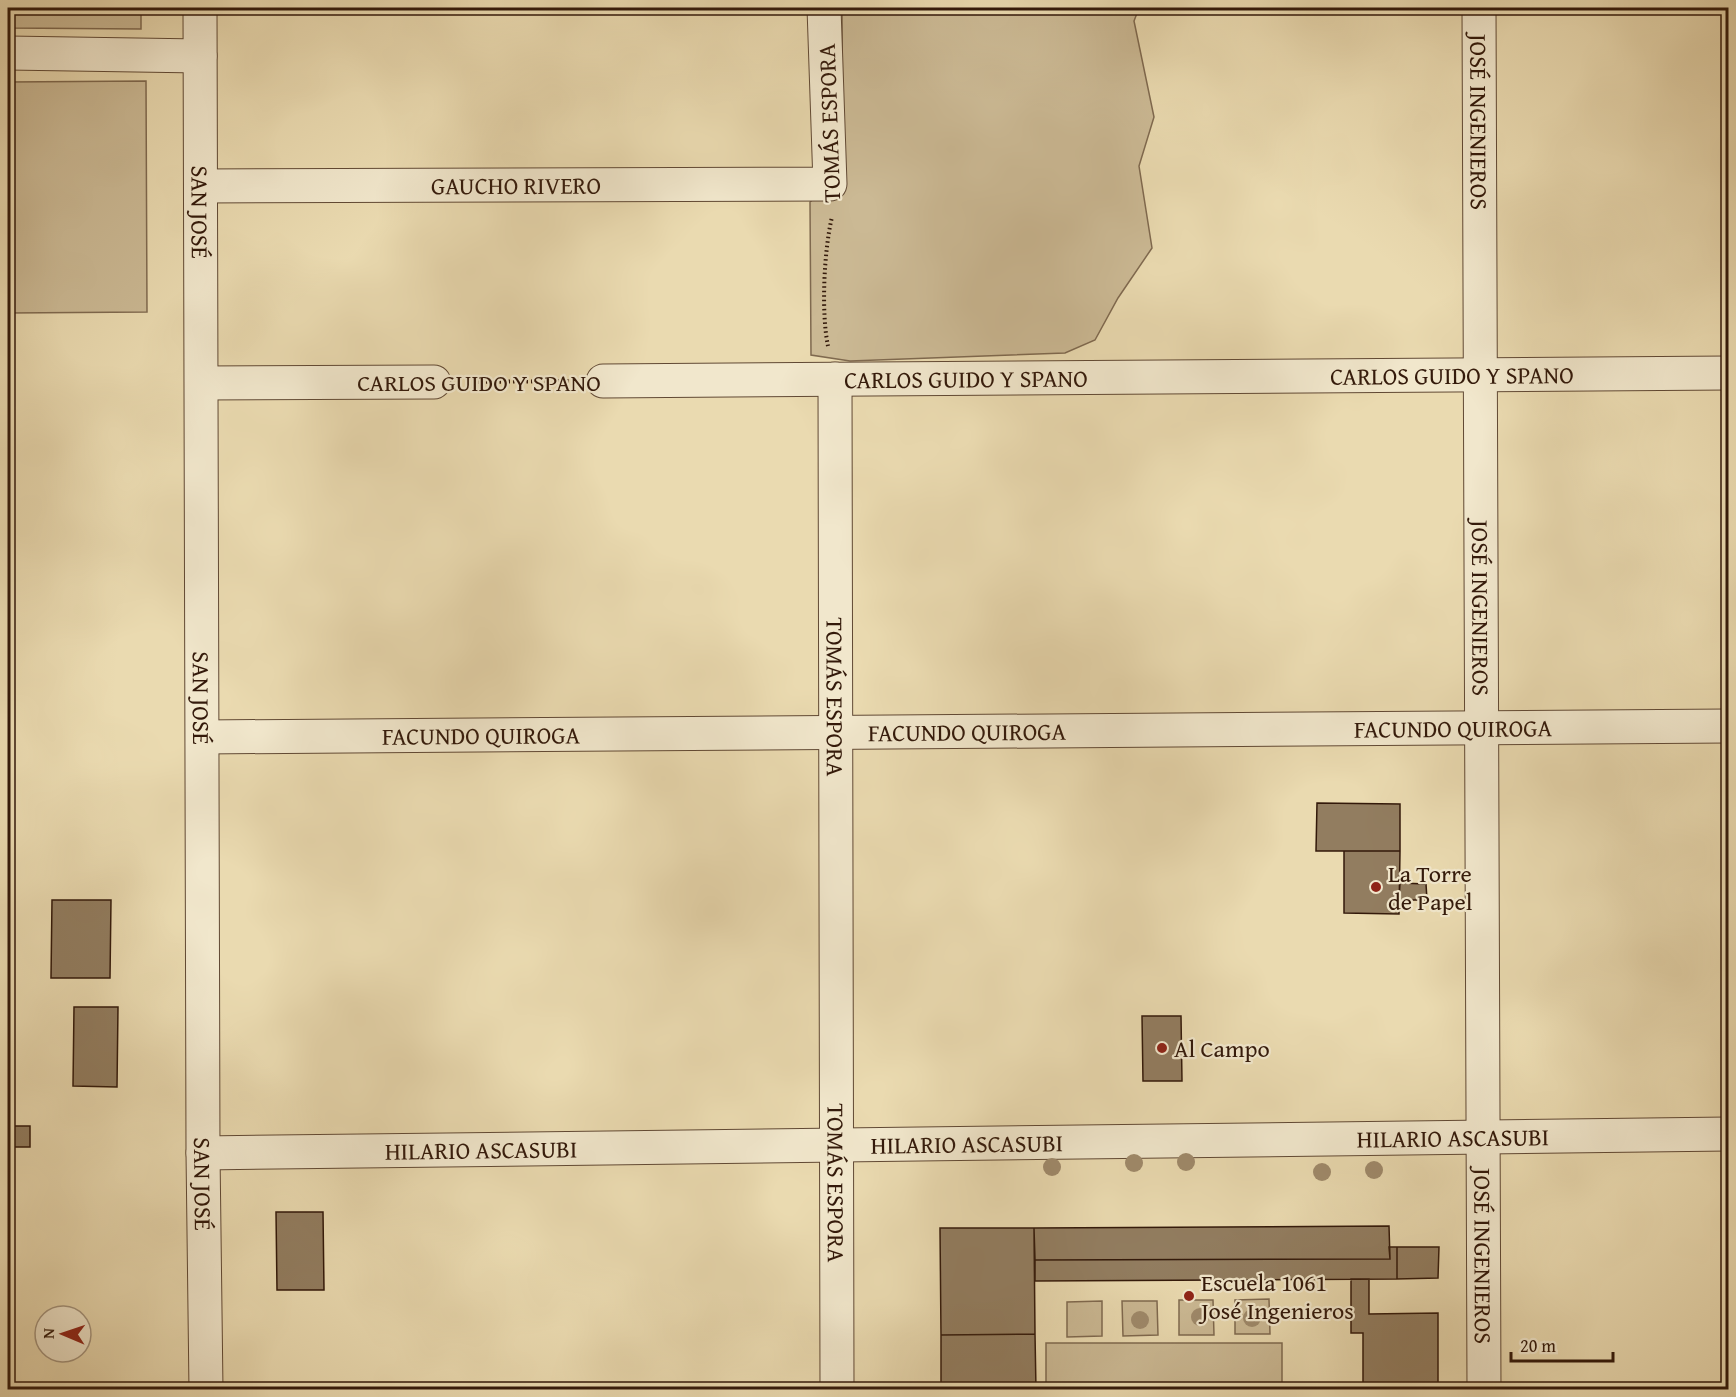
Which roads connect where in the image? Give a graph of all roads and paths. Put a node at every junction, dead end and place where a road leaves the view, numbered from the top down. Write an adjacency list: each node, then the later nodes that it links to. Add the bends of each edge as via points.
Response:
1 (200, 8): 5 (street, SAN JOSÉ)
2 (824, 8): 6 (street, TOMÁS ESPORA)
3 (1479, 8): 9 (street, JOSÉ INGENIEROS)
4 (8, 53): 5 (street)
5 (200, 56): 7 (street, SAN JOSÉ)
6 (830, 184): 7 (street, GAUCHO RIVERO); 10 (path, TOMÁS ESPORA, via 834,211 826,240 825,331)
7 (201, 186): 13 (street, SAN JOSÉ)
8 (1728, 373): 9 (street, CARLOS GUIDO Y SPANO)
9 (1480, 375): 10 (street, CARLOS GUIDO Y SPANO); 15 (street, JOSÉ INGENIEROS)
10 (835, 379): 11 (street, CARLOS GUIDO Y SPANO); 16 (street, TOMÁS ESPORA)
11 (603, 381): 12 (path, CARLOS GUIDO Y SPANO)
12 (434, 382): 13 (street, CARLOS GUIDO Y SPANO)
13 (202, 383): 17 (street, SAN JOSÉ)
14 (1728, 726): 15 (street, FACUNDO QUIROGA)
15 (1482, 728): 16 (street, FACUNDO QUIROGA); 19 (street, JOSÉ INGENIEROS)
16 (836, 733): 17 (street, FACUNDO QUIROGA); 20 (street, TOMÁS ESPORA)
17 (203, 737): 21 (street, SAN JOSÉ)
18 (1728, 1134): 19 (street, HILARIO ASCASUBI)
19 (1483, 1138): 20 (street, HILARIO ASCASUBI); 24 (street, JOSÉ INGENIEROS)
20 (837, 1146): 21 (street, HILARIO ASCASUBI); 23 (street, TOMÁS ESPORA)
21 (203, 1153): 22 (street, SAN JOSÉ)
22 (206, 1389)
23 (837, 1389)
24 (1484, 1389)

